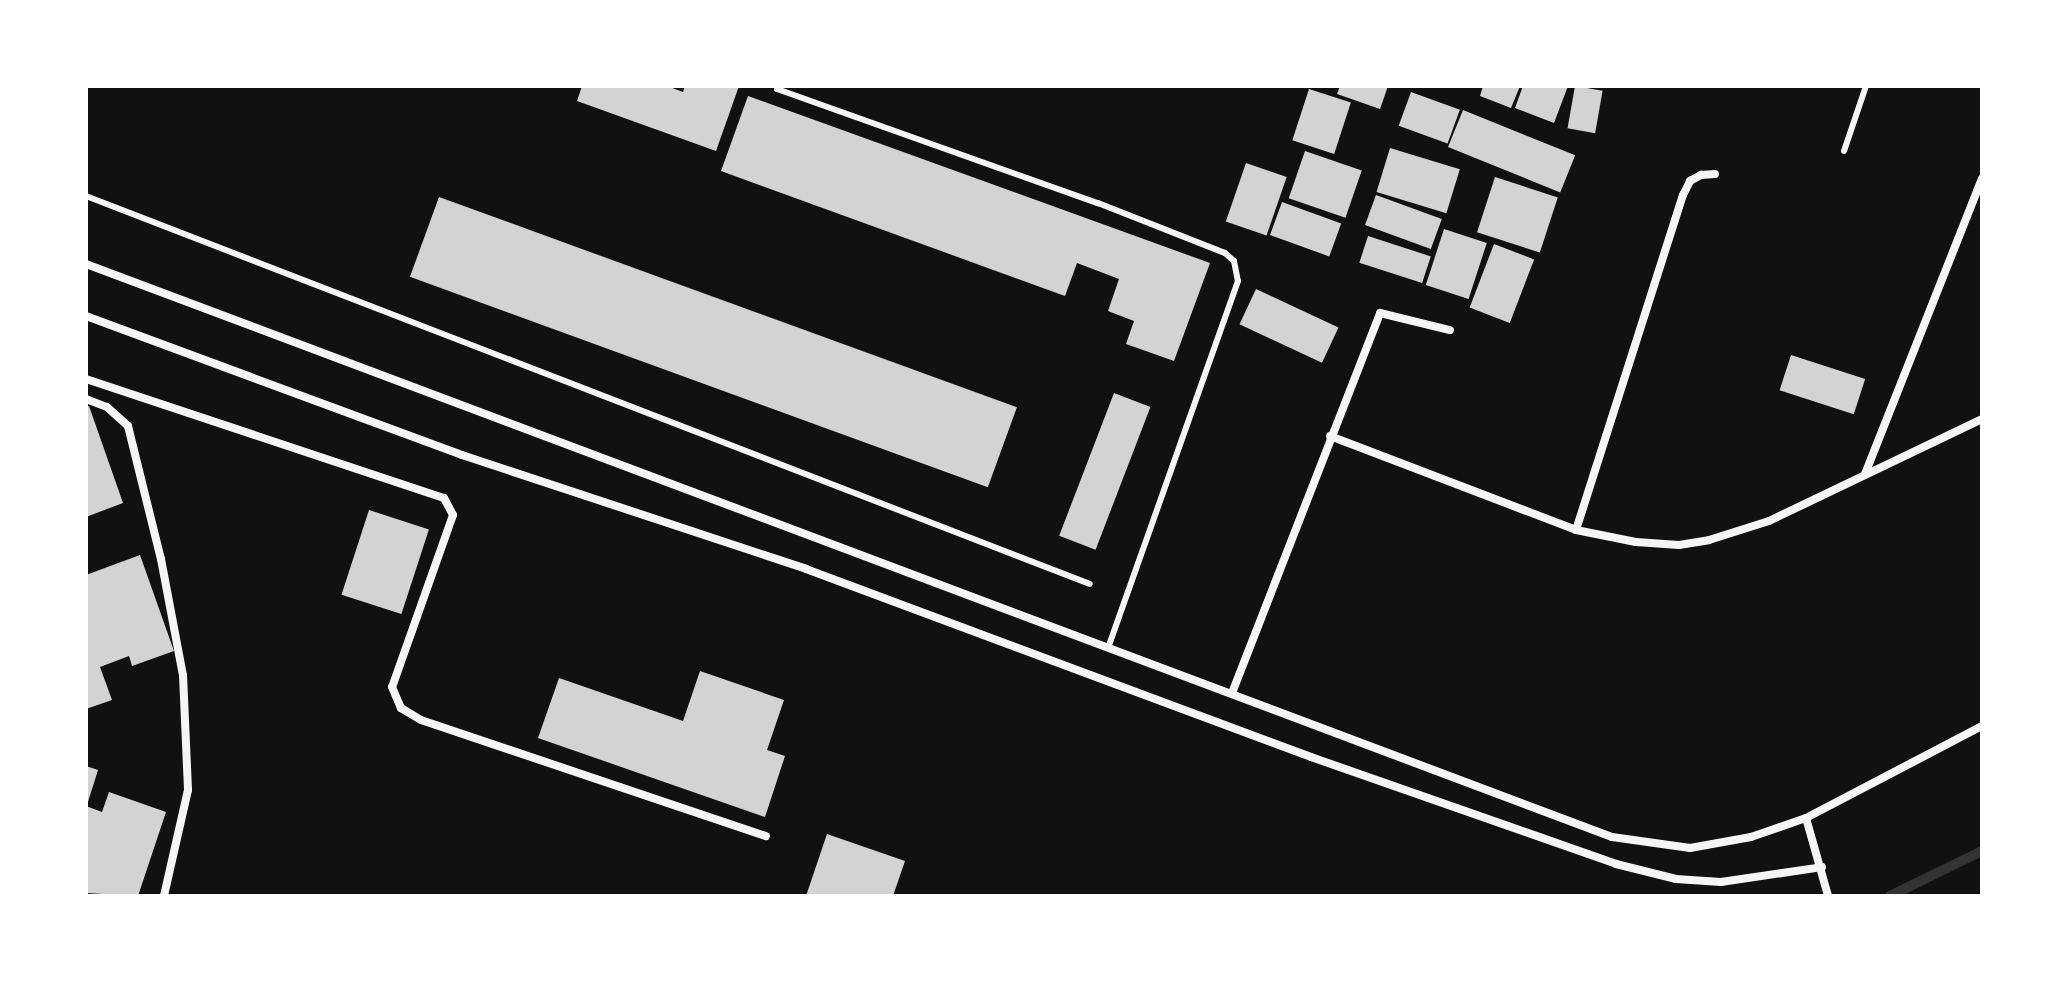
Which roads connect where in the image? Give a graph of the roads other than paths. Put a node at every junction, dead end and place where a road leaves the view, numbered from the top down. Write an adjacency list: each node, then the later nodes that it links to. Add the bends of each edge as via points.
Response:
1 (778, 86): 17 (lane, via 1098,203 1234,261 1238,281)
2 (1866, 86): 3 (lane)
3 (1844, 151)
4 (1715, 174): 15 (street, via 1690,181 1683,195)
5 (1982, 178): 14 (street)
6 (86, 196): 16 (lane)
7 (86, 264): 17 (street)
8 (86, 316): 22 (street, via 462,455 806,569 1296,752 1616,864 1676,879 1721,882)
9 (1450, 330): 13 (street, via 1380,313)
10 (86, 379): 21 (street, via 444,498 453,515 392,687 401,708 421,720)
11 (86, 399): 23 (street, via 107,407 128,426 183,675 188,790)
12 (1982, 419): 14 (street)
13 (1330, 436): 15 (street); 18 (street)
14 (1865, 475): 15 (street, via 1769,521 1709,540 1679,545 1636,542)
15 (1576, 530)
16 (1090, 584)
17 (1109, 646): 18 (street)
18 (1232, 693): 20 (street, via 1612,837 1690,848 1751,837)
19 (1982, 726): 20 (street)
20 (1806, 818): 22 (street)
21 (766, 836)
22 (1822, 867): 24 (street)
23 (164, 896)
24 (1828, 896)

